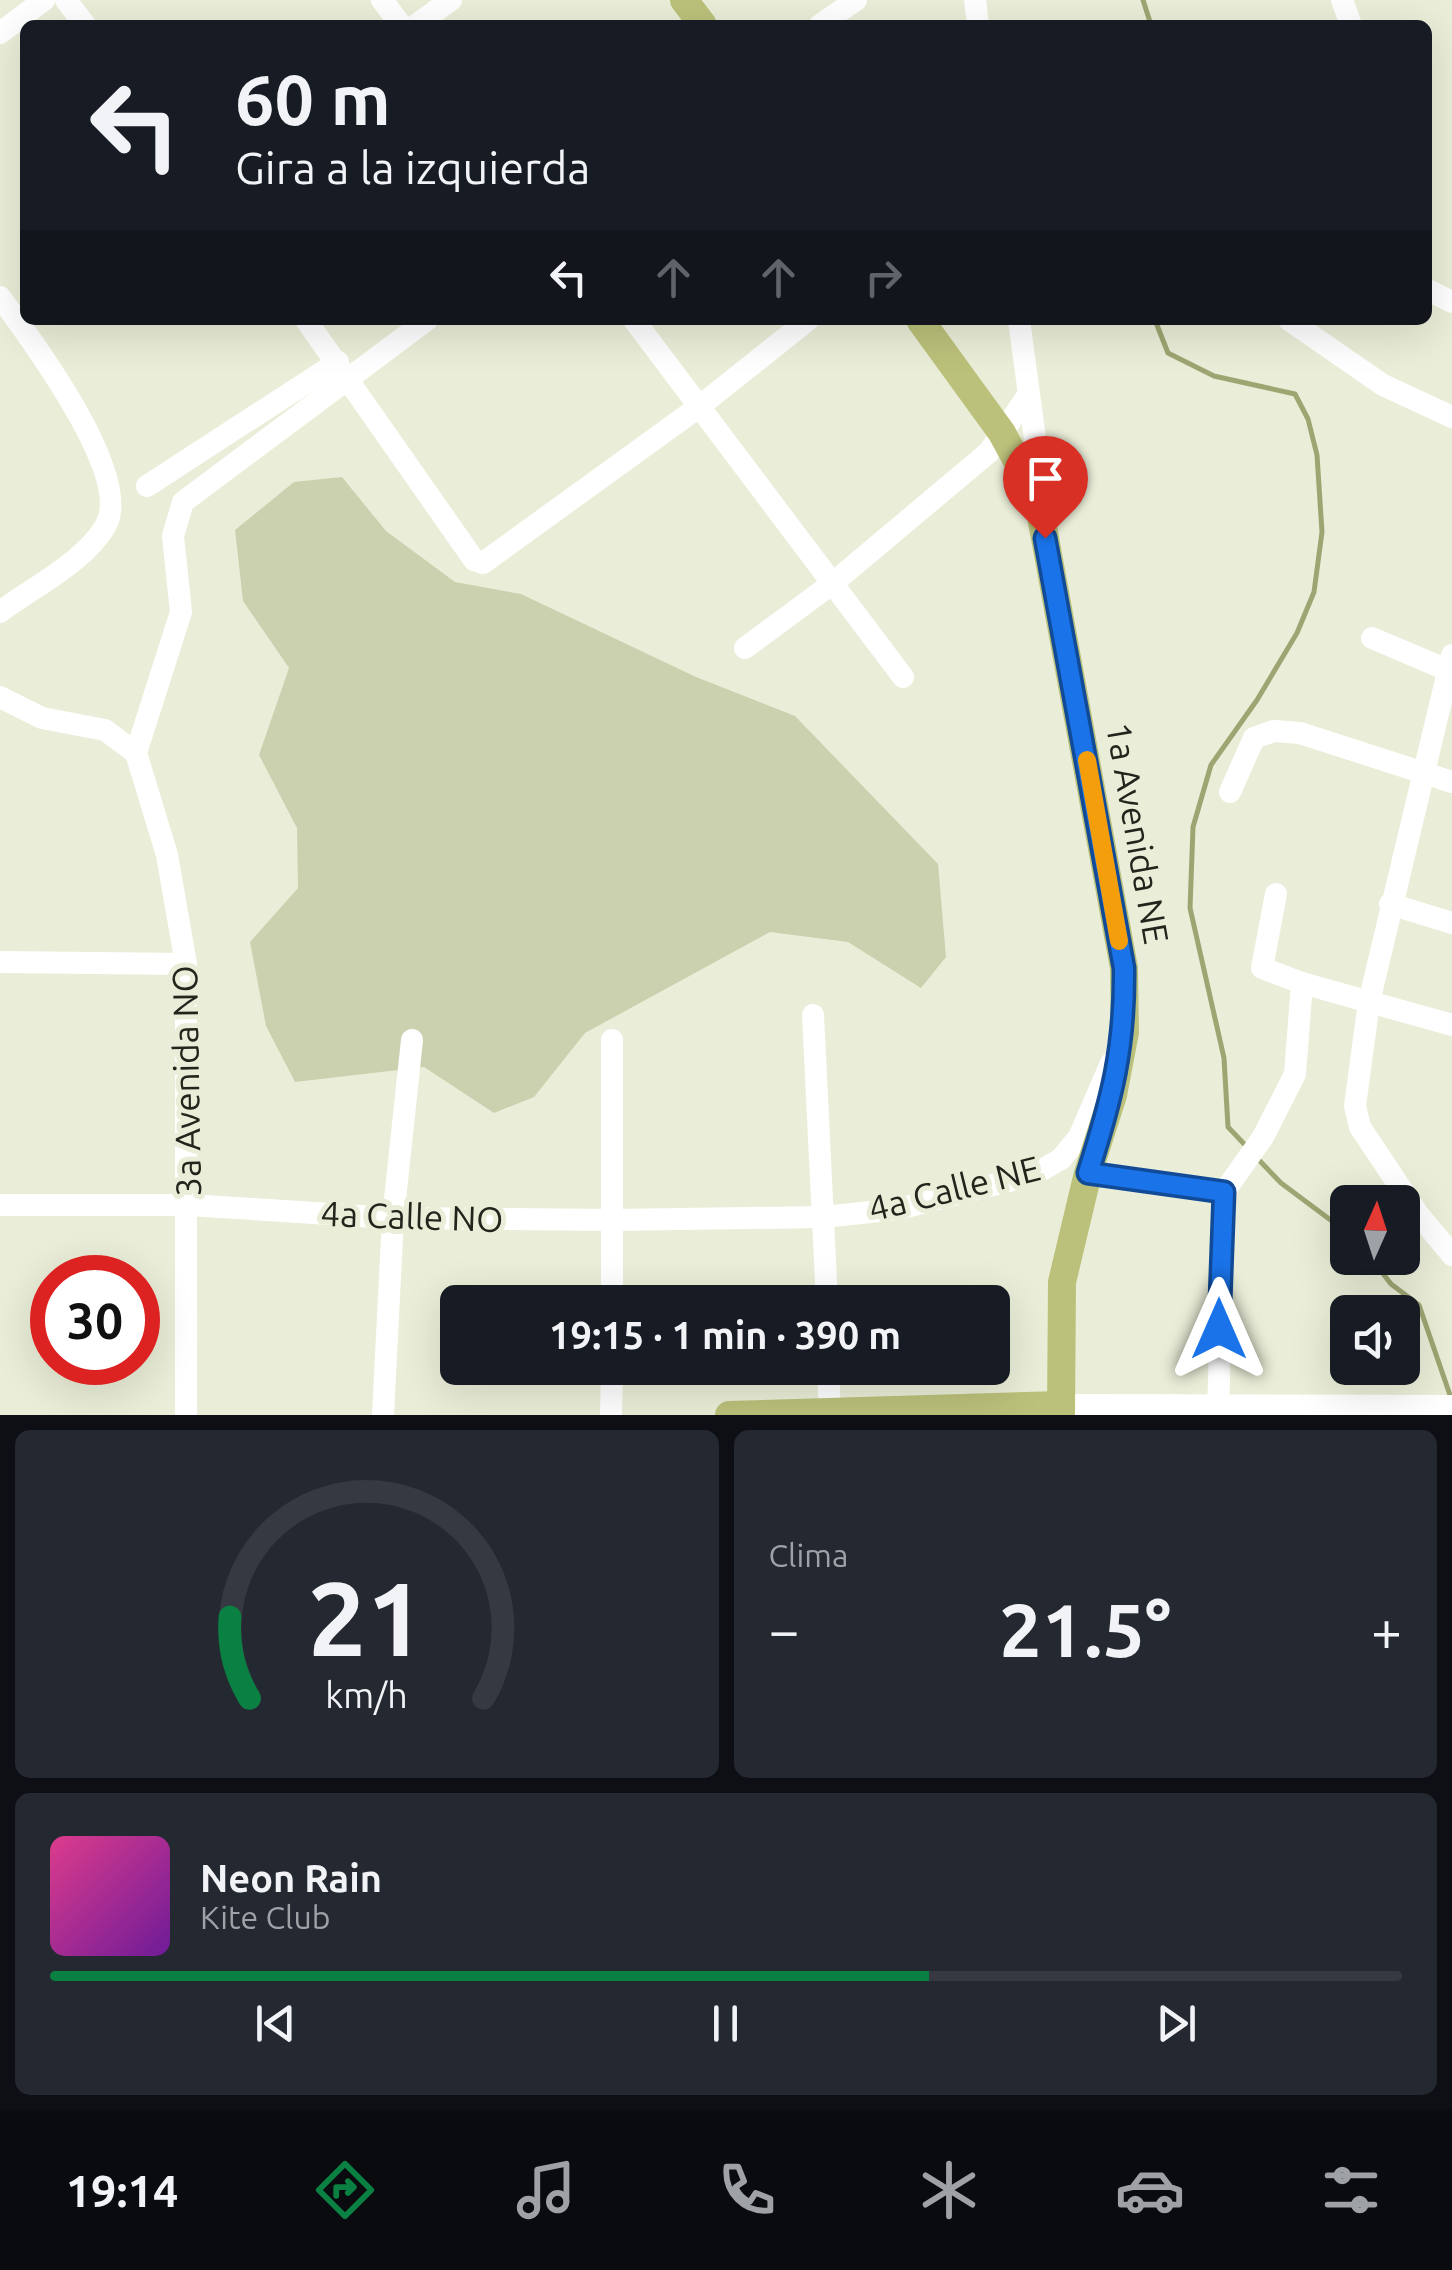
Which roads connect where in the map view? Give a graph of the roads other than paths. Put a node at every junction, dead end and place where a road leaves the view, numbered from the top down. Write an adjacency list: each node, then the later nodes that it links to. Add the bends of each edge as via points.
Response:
1 (44, 0): 12 (street)
2 (66, 0): 7 (street)
3 (382, 0): 8 (street)
4 (450, 0): 9 (street)
5 (684, 0): 10 (main road)
6 (856, 0): 11 (street)
7 (81, 20)
8 (397, 20)
9 (423, 20)
10 (699, 20)
11 (827, 20)
12 (0, 33)
13 (9, 310): 29 (street, via 101,456 114,506 105,528 72,560)
14 (310, 325): 21 (street)
15 (418, 325): 21 (street)
16 (638, 325): 23 (street)
17 (802, 325): 23 (street)
18 (924, 325): 25 (main road, 1a Avenida NE)
19 (1020, 325): 22 (street)
20 (1296, 325): 24 (street, via 1383,385)
21 (343, 369): 23 (street, via 483,564); 26 (street); 35 (street, via 183,502 173,536 181,612)
22 (1028, 395): 25 (street); 27 (street)
23 (700, 406): 28 (street)
24 (1452, 418)
25 (1002, 433): 27 (main road, 1a Avenida NE); 28 (street, via 989,452)
26 (147, 486)
27 (1038, 500): 48 (main road, 1a Avenida NE, via 1124,968)
28 (833, 582): 31 (street); 33 (street)
29 (0, 612)
30 (1372, 638): 32 (street)
31 (745, 648)
32 (1451, 666): 36 (street)
33 (903, 677)
34 (0, 698): 35 (street, via 42,718 105,730)
35 (136, 754): 43 (street, 3a Avenida NO, via 167,855)
36 (1422, 774): 37 (street); 38 (street, via 1300,733 1274,731 1254,738); 40 (street)
37 (1452, 782)
38 (1230, 792)
39 (1276, 894): 44 (street, via 1262,968)
40 (1390, 904): 41 (street); 45 (street)
41 (1452, 922)
42 (0, 962): 43 (street)
43 (186, 964): 54 (street, 3a Avenida NO)
44 (1302, 983): 45 (street); 52 (street, via 1294,1074 1263,1137)
45 (1368, 1002): 47 (street); 58 (street, via 1356,1092 1360,1127)
46 (813, 1015): 55 (street)
47 (1452, 1025)
48 (1125, 1032): 51 (main road, 1a Avenida NE); 55 (street, 4a Calle NE, via 1079,1137 1061,1160 1033,1175 898,1208)
49 (412, 1040): 56 (street)
50 (612, 1040): 57 (street)
51 (1088, 1173): 52 (street); 65 (main road, 1a Avenida NE, via 1062,1282)
52 (1224, 1192): 66 (street)
53 (0, 1205): 54 (street, 4a Calle NO)
54 (189, 1205): 56 (street, 4a Calle NO); 68 (street, 3a Avenida NO)
55 (824, 1217): 57 (street, 4a Calle NO); 60 (street)
56 (393, 1218): 57 (street, 4a Calle NO); 69 (street)
57 (614, 1220): 59 (street)
58 (1452, 1255)
59 (612, 1285)
60 (826, 1285)
61 (612, 1385): 70 (street)
62 (829, 1385): 67 (street)
63 (1452, 1406): 64 (street)
64 (1291, 1409): 66 (street)
65 (1061, 1410): 66 (street); 67 (main road)
66 (1218, 1410)
67 (830, 1413): 71 (main road)
68 (186, 1415)
69 (383, 1415)
70 (611, 1415)
71 (729, 1415)

